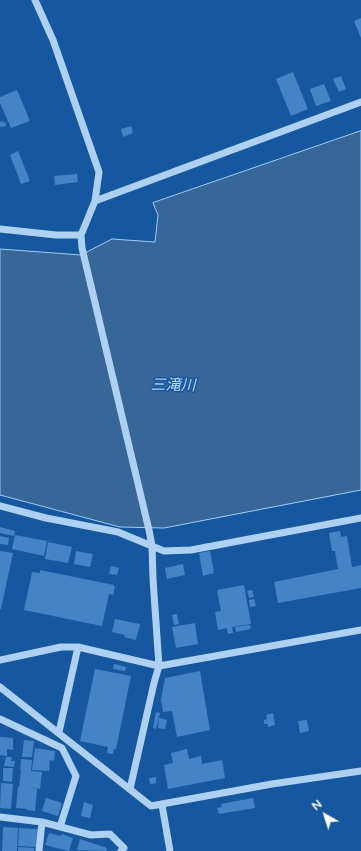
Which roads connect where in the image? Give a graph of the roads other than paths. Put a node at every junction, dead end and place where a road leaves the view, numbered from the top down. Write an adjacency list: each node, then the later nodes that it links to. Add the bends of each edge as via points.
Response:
1 (35, 0): 3 (street, via 53,40 99,172)
2 (361, 102): 3 (street)
3 (95, 201): 5 (street)
4 (0, 229): 5 (street)
5 (81, 235): 8 (street)
6 (0, 506): 8 (street, via 118,532)
7 (361, 518): 8 (street, via 191,550 164,551)
8 (152, 546): 12 (street)
9 (361, 630): 12 (street)
10 (78, 647): 11 (street, via 61,647); 12 (street); 15 (street)
11 (0, 660)
12 (159, 666): 17 (street)
13 (0, 687): 15 (street)
14 (0, 719): 21 (street, via 62,748 76,776)
15 (59, 732): 17 (street)
16 (361, 771): 18 (street)
17 (130, 789): 18 (street, via 151,806)
18 (162, 804): 24 (street)
19 (0, 817): 20 (street)
20 (42, 822): 21 (street); 22 (street)
21 (60, 827): 23 (street, via 91,835 110,834 124,848)
22 (39, 851)
23 (121, 851)
24 (170, 851)

